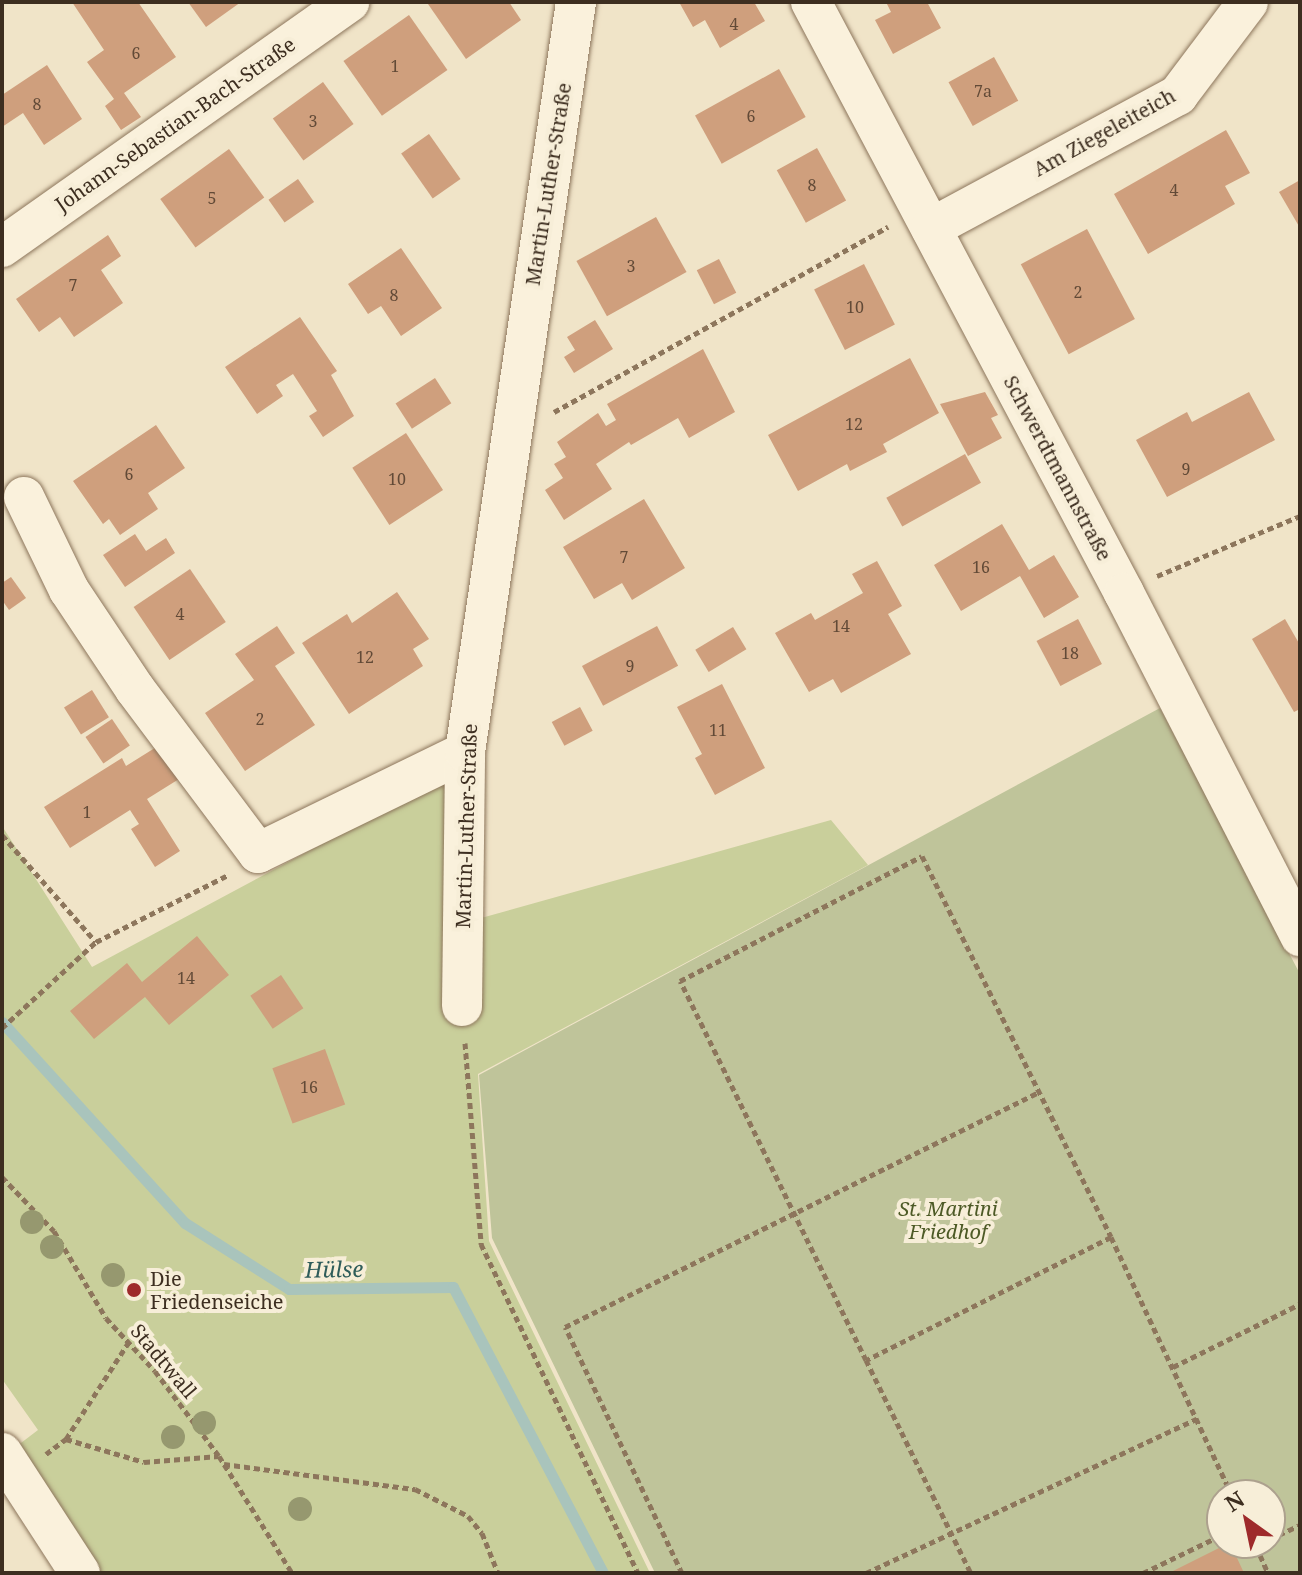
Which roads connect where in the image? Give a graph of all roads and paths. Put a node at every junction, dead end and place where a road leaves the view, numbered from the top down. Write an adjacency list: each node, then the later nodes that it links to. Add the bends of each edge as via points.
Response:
1 (349, 2): 6 (street, Johann-Sebastian-Bach-Straße)
2 (576, 2): 7 (street, Martin-Luther-Straße)
3 (811, 2): 5 (street, Schwerdtmannstraße)
4 (1248, 2): 5 (street, Am Ziegeleiteich, via 1178,95)
5 (926, 219): 7 (path); 10 (street, Schwerdtmannstraße)
6 (2, 247)
7 (510, 436): 11 (street, Martin-Luther-Straße)
8 (24, 497): 13 (street, via 69,590 135,689)
9 (1300, 516): 10 (path, via 1178,564)
10 (1124, 593): 14 (street, Schwerdtmannstraße)
11 (465, 752): 13 (street); 17 (street, Martin-Luther-Straße)
12 (2, 835): 16 (path)
13 (258, 853): 16 (path, via 245,866)
14 (1283, 867): 15 (street, Schwerdtmannstraße)
15 (1300, 936)
16 (96, 942): 18 (path)
17 (462, 1006): 38 (path, via 481,1244)
18 (2, 1028)
19 (1039, 1092): 21 (path); 21 (path, via 922,856 680,981); 22 (path)
20 (2, 1177): 24 (path, Stadtwall, via 54,1231 106,1318)
21 (794, 1212): 25 (path); 39 (path, via 565,1327)
22 (1111, 1237): 25 (path); 26 (path)
23 (1300, 1304): 26 (path)
24 (128, 1343): 28 (path); 29 (path, Stadtwall)
25 (866, 1360): 33 (path)
26 (1173, 1367): 27 (path)
27 (1197, 1419): 32 (path); 33 (path)
28 (66, 1439): 29 (path, via 144,1462); 30 (path)
29 (219, 1456): 31 (path, Stadtwall)
30 (10, 1464): 35 (street)
31 (224, 1464): 36 (path, Stadtwall); 37 (path, via 415,1489 468,1516 482,1533)
32 (1225, 1479)
33 (951, 1533): 40 (path); 41 (path)
34 (1206, 1543): 42 (path)
35 (80, 1573)
36 (292, 1573)
37 (498, 1573)
38 (638, 1573)
39 (682, 1573)
40 (866, 1573)
41 (971, 1573)
42 (1143, 1573)

